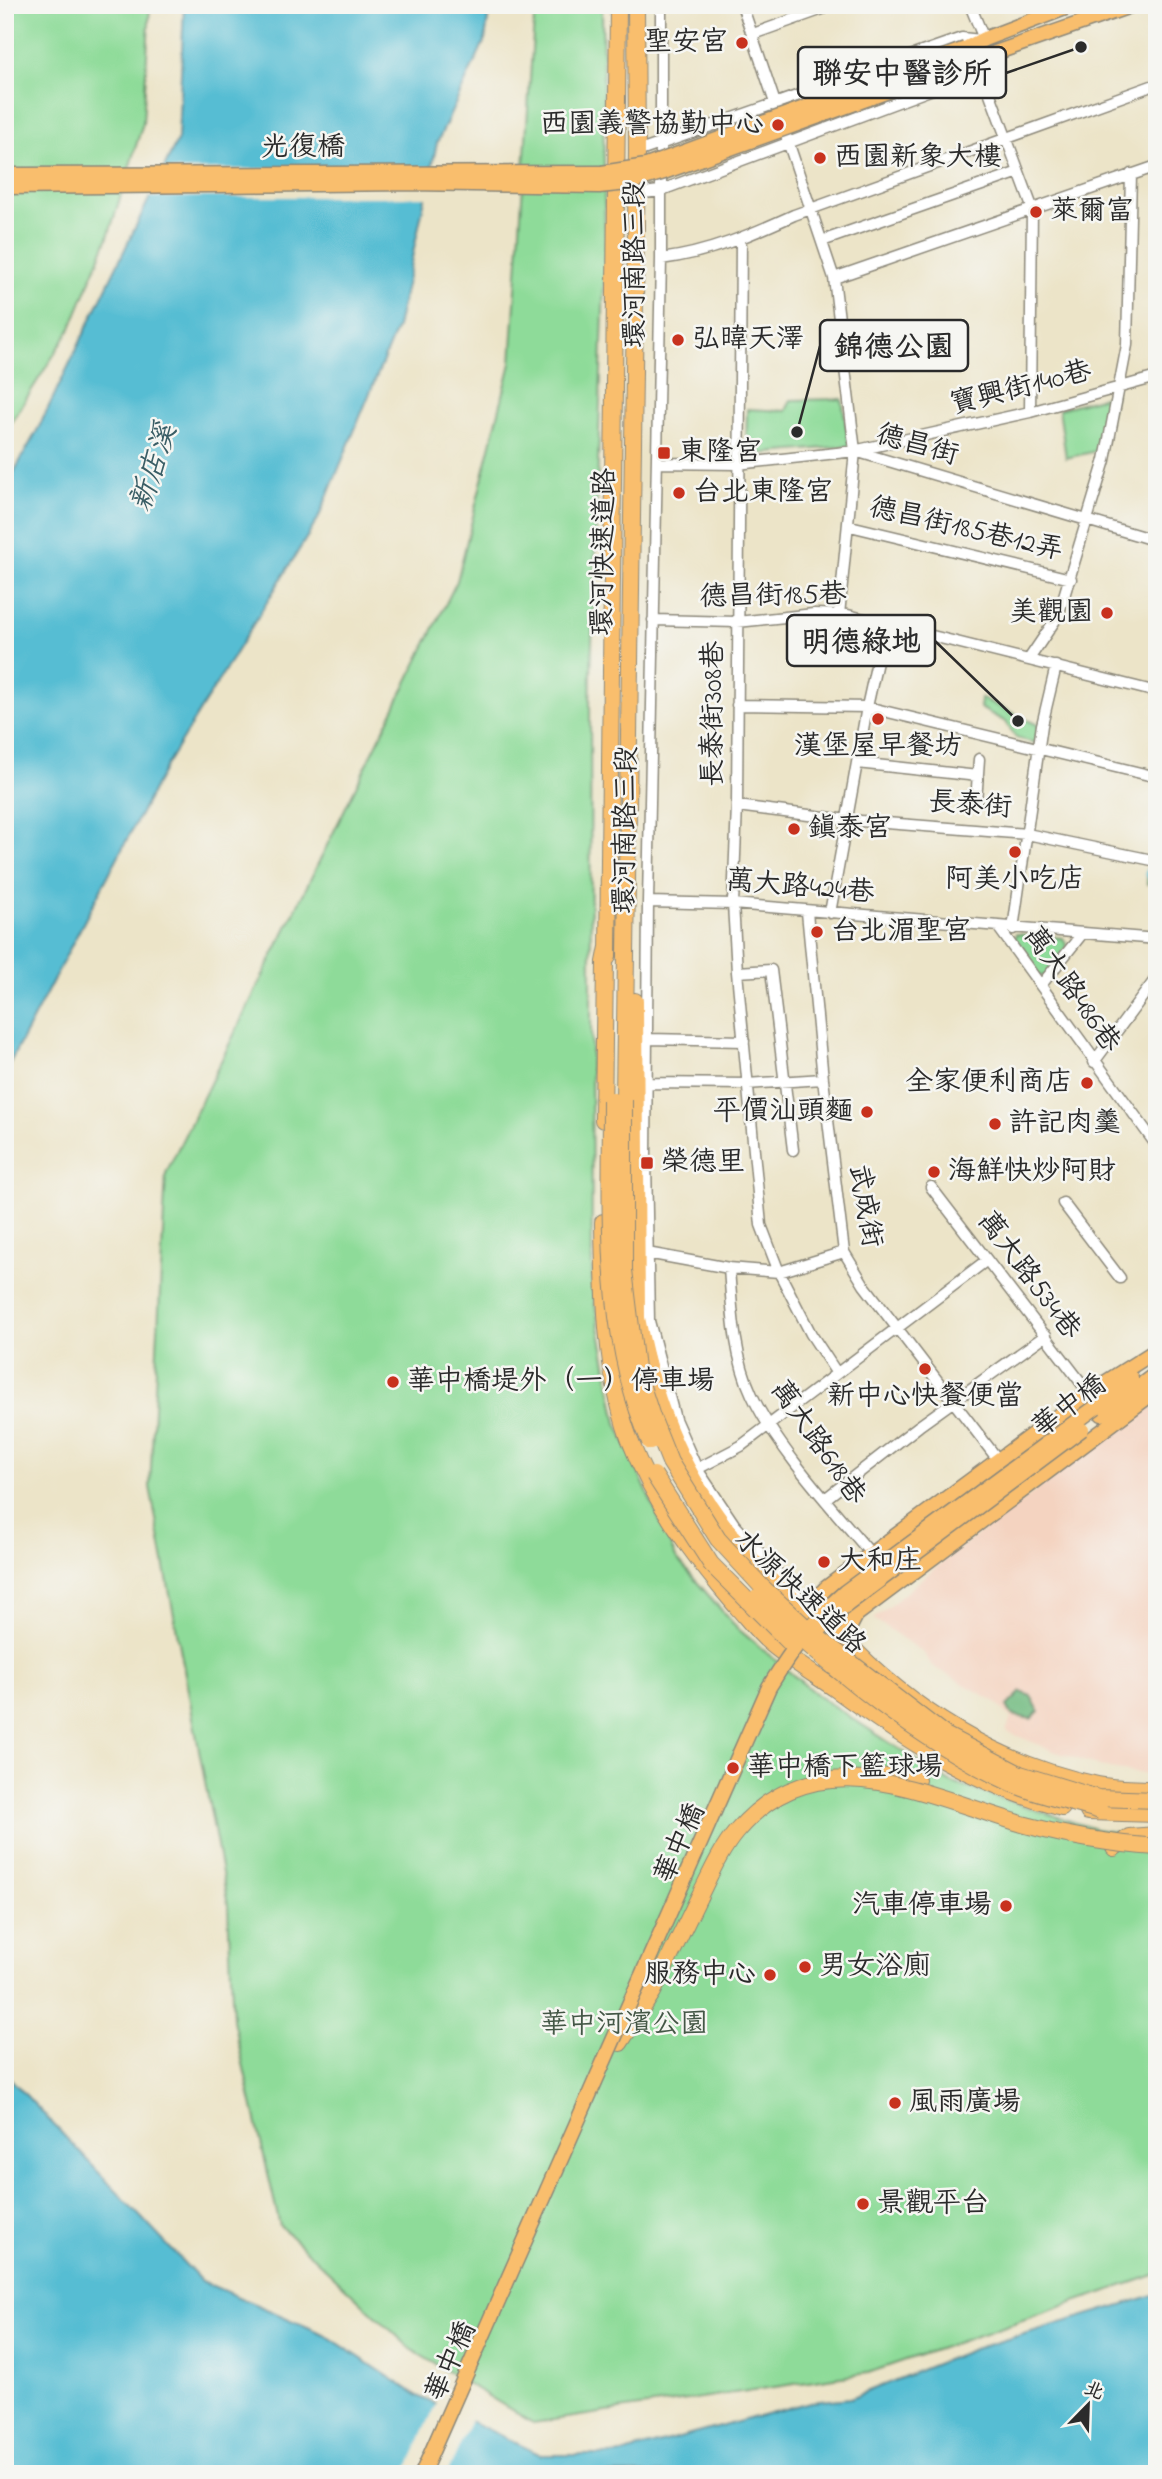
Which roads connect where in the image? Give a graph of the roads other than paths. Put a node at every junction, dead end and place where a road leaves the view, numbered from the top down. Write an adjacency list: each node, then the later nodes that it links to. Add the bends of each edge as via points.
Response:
1 (618, 5): 32 (highway, 環河快速道路)
2 (630, 5): 32 (highway, via 628,141)
3 (636, 5): 18 (highway, 環河快速道路)
4 (661, 5): 17 (street, 環河南路三段)
5 (742, 5): 10 (street)
6 (834, 5): 10 (street)
7 (970, 5): 11 (street)
8 (1073, 5): 11 (main road)
9 (1133, 5): 12 (main road)
10 (753, 34): 14 (street)
11 (983, 40): 12 (main road); 14 (street, via 962,38)
12 (973, 60): 15 (street); 16 (street); 24 (main road, bridge)
13 (1157, 84): 15 (street)
14 (775, 104): 16 (street); 17 (street)
15 (1006, 139): 20 (street); 28 (street)
16 (789, 144): 26 (street); 28 (street)
17 (658, 145): 18 (street); 26 (street, 環河南路三段)
18 (637, 152): 24 (highway, 環河快速道路)
19 (1157, 166): 21 (street)
20 (1019, 172): 27 (street); 30 (street)
21 (1131, 174): 27 (street); 35 (street, via 1127,345)
22 (5, 175): 23 (main road, 光復橋)
23 (600, 179): 24 (main road, bridge); 25 (main road, 光復橋)
24 (630, 183): 26 (street); 72 (highway, 環河快速道路)
25 (5, 187)
26 (659, 191): 31 (street, 環河南路三段)
27 (1032, 207): 33 (street); 36 (street)
28 (811, 209): 29 (street); 30 (street)
29 (740, 239): 31 (street, via 695,255); 39 (street, 長泰街308巷)
30 (822, 241): 33 (street)
31 (661, 259): 38 (street, 環河南路三段)
32 (618, 262): 71 (highway, 環河快速道路)
33 (834, 278): 37 (street)
34 (1157, 377): 35 (street, 寶興街140巷)
35 (1119, 388): 36 (street, 寶興街140巷); 40 (street)
36 (1030, 412): 37 (street, 寶興街140巷)
37 (855, 451): 39 (street, 德昌街); 40 (street, 德昌街); 41 (street)
38 (657, 463): 39 (street, 德昌街); 45 (street, 環河南路三段)
39 (737, 464): 46 (street, 長泰街308巷)
40 (1087, 519): 42 (street, 德昌街); 43 (street)
41 (850, 526): 43 (street, 德昌街185巷12弄); 44 (street)
42 (1157, 541)
43 (1071, 579): 48 (street, via 1058,616)
44 (839, 615): 46 (street, 德昌街185巷); 47 (street, 德昌街185巷)
45 (653, 620): 46 (street, 德昌街185巷); 63 (street, 環河南路三段)
46 (737, 622): 51 (street, 長泰街308巷)
47 (885, 625): 48 (street, 德昌街185巷); 52 (street)
48 (1028, 659): 49 (street, 德昌街185巷)
49 (1056, 666): 50 (street, 德昌街185巷); 53 (street)
50 (1157, 692)
51 (737, 705): 52 (street); 59 (street, 長泰街308巷)
52 (866, 708): 53 (street); 55 (street)
53 (1040, 747): 57 (street); 61 (street)
54 (979, 759): 56 (street)
55 (857, 763): 56 (street); 60 (street)
56 (978, 776): 58 (street)
57 (1157, 777)
58 (976, 802)
59 (737, 806): 60 (street, 長泰街); 64 (street, 長泰街308巷)
60 (848, 820): 61 (street, 長泰街); 66 (street)
61 (1027, 834): 62 (street, 長泰街); 68 (street)
62 (1157, 861)
63 (648, 902): 64 (street, 萬大路424巷); 76 (street, 環河南路三段)
64 (733, 904): 65 (street, 萬大路424巷); 73 (street, 長泰街308巷)
65 (807, 912): 66 (street, 萬大路424巷); 79 (street, 武成街)
66 (830, 914): 67 (street, 萬大路424巷)
67 (999, 928): 68 (street, 萬大路424巷); 75 (street, 萬大路486巷)
68 (1013, 929): 69 (street, 萬大路424巷)
69 (1082, 934): 70 (street, 萬大路424巷); 75 (street)
70 (1157, 939)
71 (608, 947): 83 (highway, 環河快速道路); 114 (highway, via 604,1265 615,1387 646,1479 696,1558)
72 (625, 948): 83 (highway, 環河快速道路); 111 (highway, via 635,969 637,1318 660,1415 706,1503 772,1582)
73 (737, 972): 77 (street, 長泰街308巷); 81 (street, via 771,970)
74 (1157, 977): 78 (street)
75 (1042, 984): 78 (street, 萬大路486巷)
76 (648, 1039): 77 (street); 80 (street, 環河南路三段)
77 (744, 1041): 82 (street, 長泰街308巷)
78 (1094, 1062): 84 (street, 萬大路486巷)
79 (822, 1079): 81 (street); 88 (street, 武成街)
80 (648, 1083): 82 (street); 89 (street, 環河南路三段)
81 (785, 1083): 82 (street); 85 (street)
82 (747, 1084): 92 (street, 長泰街308巷, via 761,1226)
83 (617, 1100): 98 (highway, 水源快速道路, bridge, via 613,1265); 120 (highway, 水源快速道路, bridge, via 624,1270 636,1368 670,1462 718,1539 811,1632 945,1735 1020,1774 1098,1798)
84 (1155, 1139)
85 (793, 1150)
86 (931, 1187): 90 (street, 萬大路534巷)
87 (1063, 1203): 93 (street)
88 (844, 1252): 92 (street); 94 (street, 武成街)
89 (647, 1253): 91 (street); 107 (street, 環河南路三段, via 649,1321 659,1367)
90 (987, 1260): 94 (street); 95 (street, 萬大路534巷)
91 (729, 1268): 92 (street); 105 (street, 萬大路618巷, via 743,1368 751,1395)
92 (779, 1272): 99 (street, 長泰街308巷)
93 (1119, 1278)
94 (896, 1327): 99 (street); 103 (street, 武成街)
95 (1046, 1335): 102 (street, 萬大路534巷); 103 (street)
96 (1157, 1350): 102 (main road)
97 (1157, 1357): 104 (main road)
98 (625, 1370): 115 (highway, bridge, via 629,1413 654,1475 689,1533 710,1564); 121 (highway, 水源快速道路, bridge, via 647,1435 685,1509 722,1560 780,1619 945,1748 1014,1784)
99 (836, 1372): 105 (street)
100 (1157, 1373): 104 (main road, 華中橋)
101 (1157, 1390): 112 (main road)
102 (1089, 1393): 106 (main road)
103 (955, 1402): 106 (street, 武成街); 108 (street)
104 (1099, 1410): 115 (main road, 華中橋, bridge, via 863,1578 823,1611); 126 (main road, 華中橋, bridge, via 828,1619 803,1651 765,1713)
105 (769, 1424): 107 (street, via 741,1446); 108 (street, 萬大路618巷)
106 (999, 1461): 109 (main road)
107 (696, 1469): 111 (street, 環河南路三段, via 734,1524)
108 (825, 1499): 109 (street, 萬大路618巷)
109 (871, 1554): 110 (main road)
110 (826, 1588): 111 (main road); 112 (main road, via 824,1605 837,1617)
111 (808, 1608): 113 (street, 環河南路三段); 114 (main road)
112 (856, 1615): 113 (main road)
113 (842, 1637): 116 (main road, via 839,1649); 119 (highway, via 915,1702 977,1742 1100,1785)
114 (768, 1641): 116 (highway)
115 (794, 1647): 127 (main road, 華中橋, bridge, via 764,1699)
116 (818, 1677): 121 (highway, via 957,1770 1016,1796 1077,1812)
117 (843, 1777): 118 (highway, bridge); 124 (highway, bridge, via 918,1791 1079,1838); 126 (highway, bridge, via 780,1795 735,1833 653,1992)
118 (917, 1780)
119 (1157, 1790)
120 (1157, 1800)
121 (1100, 1811): 122 (highway, 水源快速道路)
122 (1157, 1814)
123 (1157, 1835): 125 (highway, via 1129,1837)
124 (1157, 1847)
125 (1114, 1848)
126 (620, 2043): 128 (main road, 華中橋)
127 (422, 2474)
128 (429, 2474)

